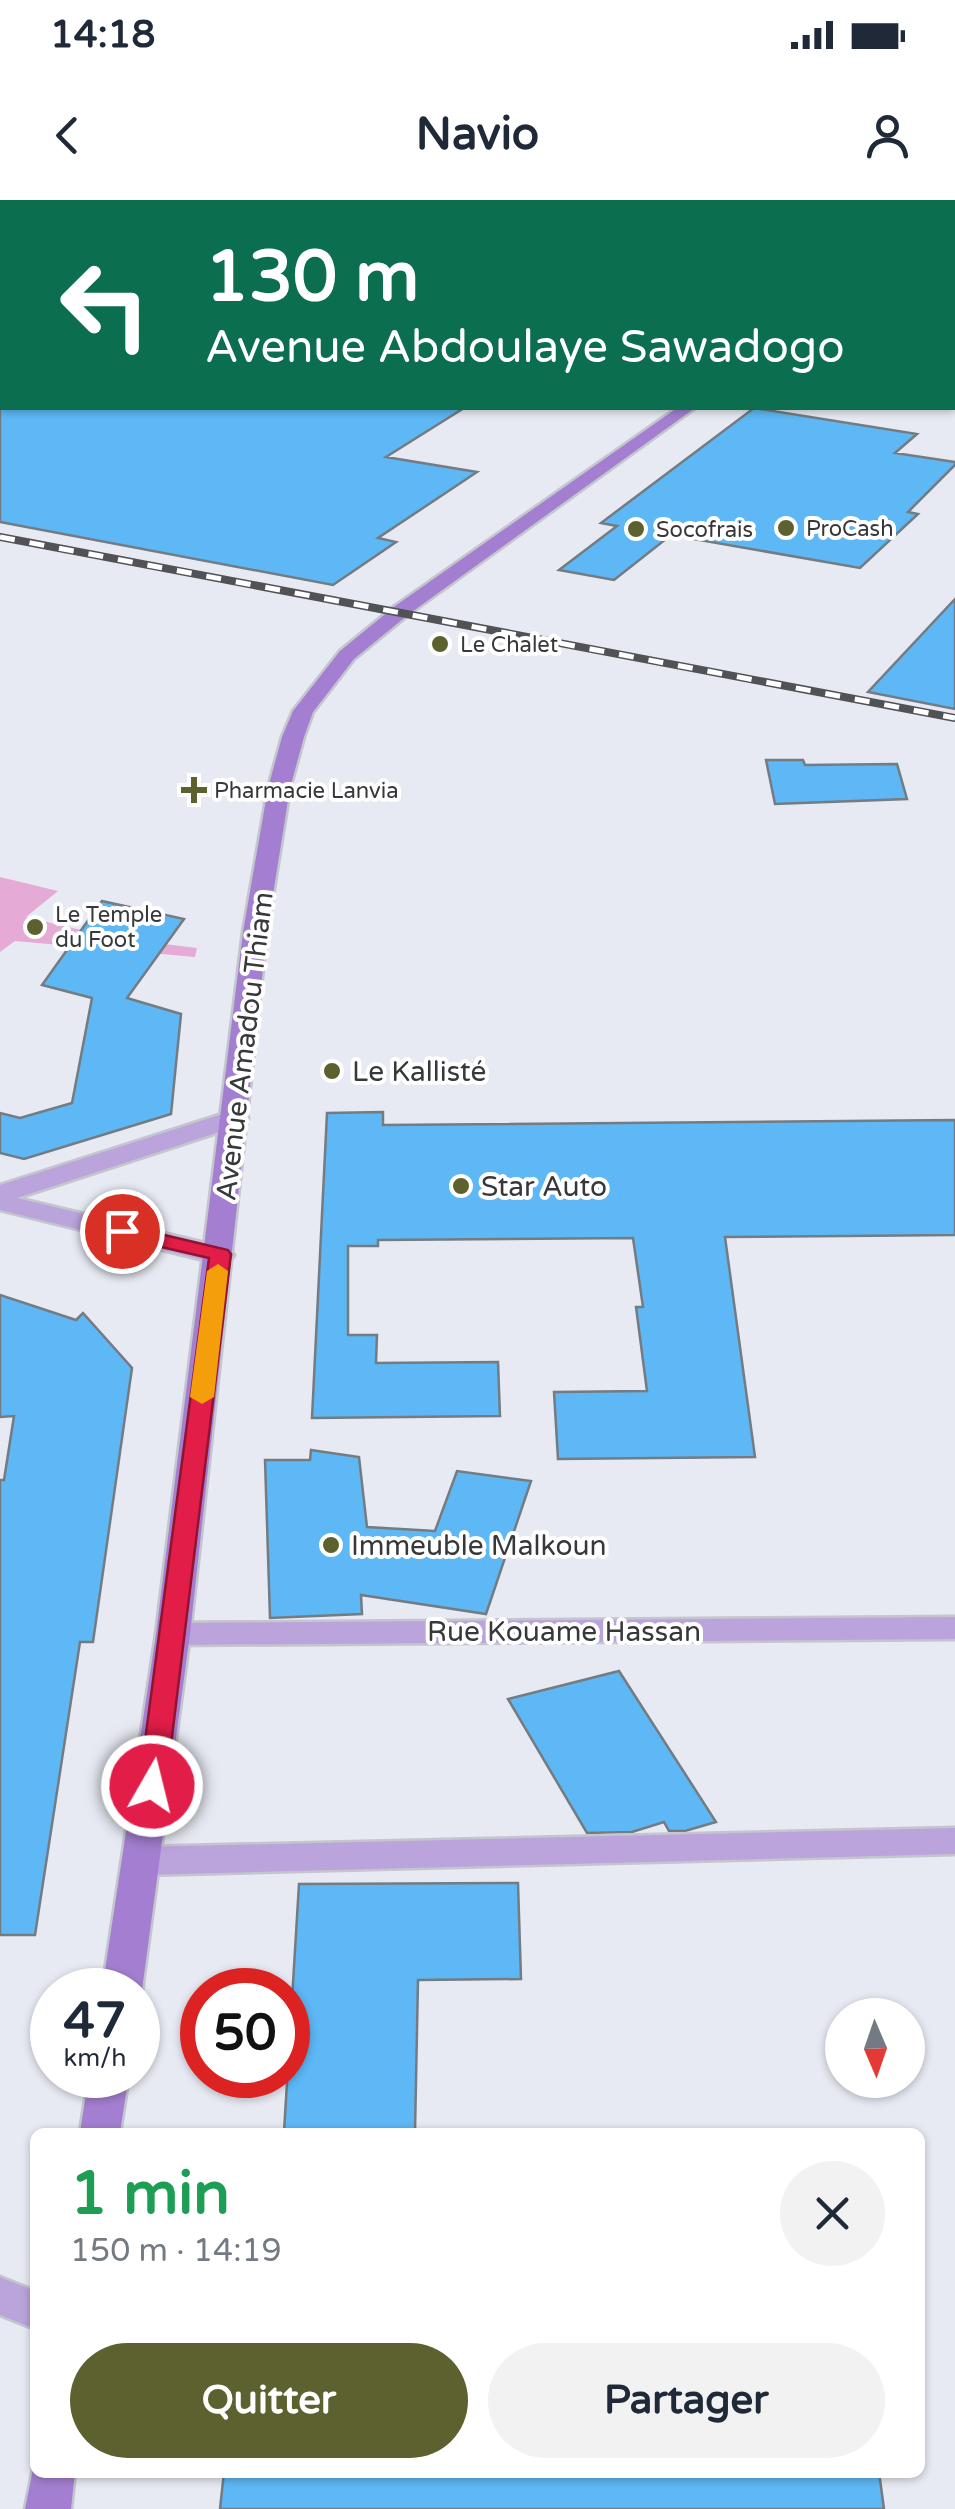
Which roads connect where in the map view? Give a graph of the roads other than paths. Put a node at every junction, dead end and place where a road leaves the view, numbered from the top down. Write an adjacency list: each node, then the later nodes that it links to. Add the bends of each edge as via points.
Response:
1 (684, 410): 2 (main road, Avenue Amadou Thiam, via 402,610 347,655 304,711 279,788 254,932)
2 (235, 1118): 3 (street); 5 (main road, Avenue Amadou Thiam)
3 (0, 1194)
4 (0, 1202): 5 (street)
5 (220, 1254): 7 (main road, Avenue Amadou Thiam)
6 (955, 1628): 7 (street, Rue Kouame Hassan)
7 (173, 1634): 9 (main road, Avenue Amadou Thiam)
8 (955, 1841): 9 (street)
9 (142, 1861): 10 (main road, Avenue Amadou Thiam)
10 (125, 1968)
11 (105, 2098): 12 (main road)
12 (101, 2128)
13 (0, 2296): 14 (street)
14 (30, 2308)
15 (51, 2478): 16 (main road)
16 (48, 2509)

